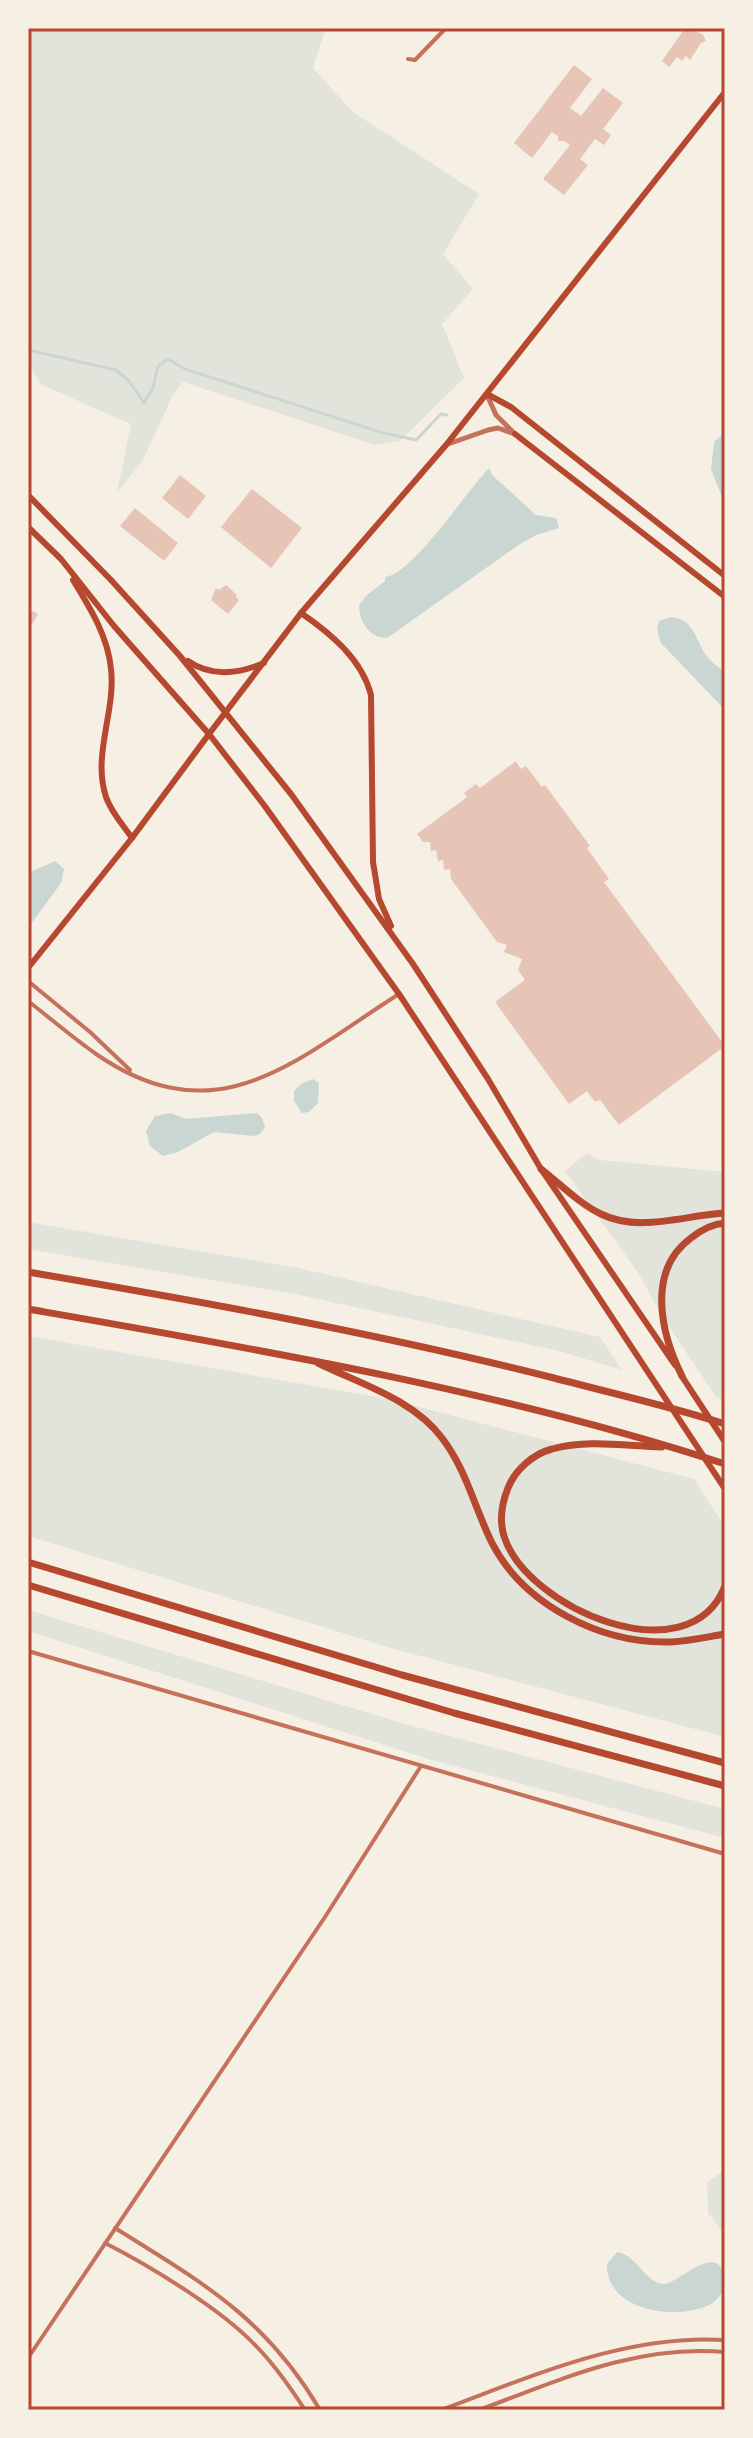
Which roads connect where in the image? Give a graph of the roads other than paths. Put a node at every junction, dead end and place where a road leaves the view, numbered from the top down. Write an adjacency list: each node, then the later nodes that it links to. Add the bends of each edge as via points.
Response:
1 (446, 28): 2 (street, via 415,60)
2 (408, 59)
3 (725, 92): 4 (main road)
4 (487, 394): 5 (street, via 496,415); 6 (main road); 10 (main road, via 511,407)
5 (515, 434): 6 (street, via 490,429); 11 (main road)
6 (446, 445): 12 (main road)
7 (28, 495): 13 (main road)
8 (28, 527): 9 (main road)
9 (61, 559): 16 (main road); 17 (main road, via 109,652 103,784 111,808)
10 (725, 576)
11 (725, 597)
12 (301, 613): 14 (main road); 18 (main road, via 353,659 369,686 373,862 379,899)
13 (180, 656): 14 (main road, via 207,672); 15 (main road)
14 (264, 663): 15 (main road)
15 (227, 712): 16 (main road); 18 (main road)
16 (209, 734): 17 (main road); 21 (main road)
17 (132, 838): 19 (main road)
18 (396, 938): 24 (main road)
19 (28, 968)
20 (28, 981): 23 (street)
21 (399, 994): 23 (street, via 265,1078 240,1087 205,1093); 35 (main road)
22 (28, 1001): 23 (street, via 98,1055)
23 (135, 1074)
24 (541, 1169): 25 (highway, via 600,1214 624,1221); 30 (main road)
25 (725, 1213)
26 (725, 1223): 30 (highway, via 685,1242 666,1274 662,1313)
27 (28, 1272): 31 (highway, via 385,1337)
28 (28, 1309): 29 (highway)
29 (309, 1359): 33 (highway, via 451,1389); 39 (highway, via 426,1420 455,1458 484,1527 507,1565 556,1610 598,1630 646,1641)
30 (682, 1376): 32 (main road)
31 (725, 1422)
32 (725, 1442)
33 (676, 1448): 34 (highway); 38 (highway, via 568,1445 541,1454 519,1469 510,1483 501,1517 503,1536 523,1570 539,1585 579,1610 621,1626 680,1628 711,1610)
34 (725, 1464)
35 (725, 1489)
36 (28, 1562): 41 (highway, via 376,1667)
37 (28, 1585): 43 (highway, via 454,1713)
38 (725, 1586)
39 (725, 1634)
40 (28, 1651): 42 (street)
41 (725, 1763)
42 (421, 1766): 44 (street); 45 (street)
43 (725, 1786)
44 (725, 1854)
45 (115, 2228): 46 (street); 48 (street, via 224,2299)
46 (105, 2243): 49 (street, via 203,2304); 51 (street)
47 (725, 2340): 54 (street, via 684,2339 620,2348)
48 (271, 2342): 49 (street); 53 (street)
49 (261, 2351): 52 (street)
50 (725, 2352): 55 (street, via 633,2356)
51 (28, 2358)
52 (305, 2410)
53 (320, 2410)
54 (441, 2410)
55 (479, 2410)

